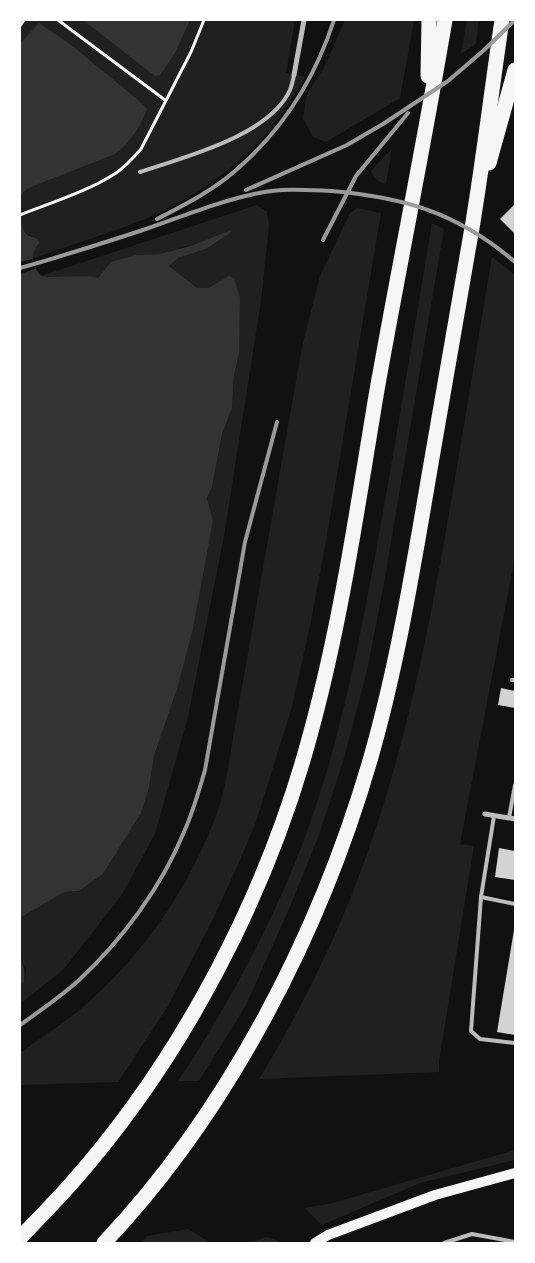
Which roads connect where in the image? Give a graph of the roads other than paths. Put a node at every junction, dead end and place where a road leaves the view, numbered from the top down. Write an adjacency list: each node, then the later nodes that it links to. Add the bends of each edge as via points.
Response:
1 (304, 20): 6 (street)
2 (429, 20): 7 (highway)
3 (445, 20): 7 (highway)
4 (502, 20): 9 (highway)
5 (515, 70): 9 (highway)
6 (294, 75): 8 (lane, via 283,101 271,114 243,133)
7 (427, 125): 18 (highway, via 323,686 312,731 271,854 204,994 180,1035 106,1142)
8 (140, 172)
9 (473, 220): 20 (highway, via 400,635 386,701 351,821 316,913 253,1037 161,1178)
10 (515, 785): 13 (lane)
11 (485, 814): 12 (street)
12 (494, 816): 13 (street); 14 (lane)
13 (512, 819)
14 (481, 897): 15 (lane); 16 (lane, via 471,1031 480,1039)
15 (515, 904)
16 (515, 1043)
17 (515, 1173): 21 (main road, via 419,1201 328,1235)
18 (20, 1238)
19 (515, 1242): 22 (lane, via 472,1234)
20 (104, 1243)
21 (315, 1243)
22 (444, 1243)

